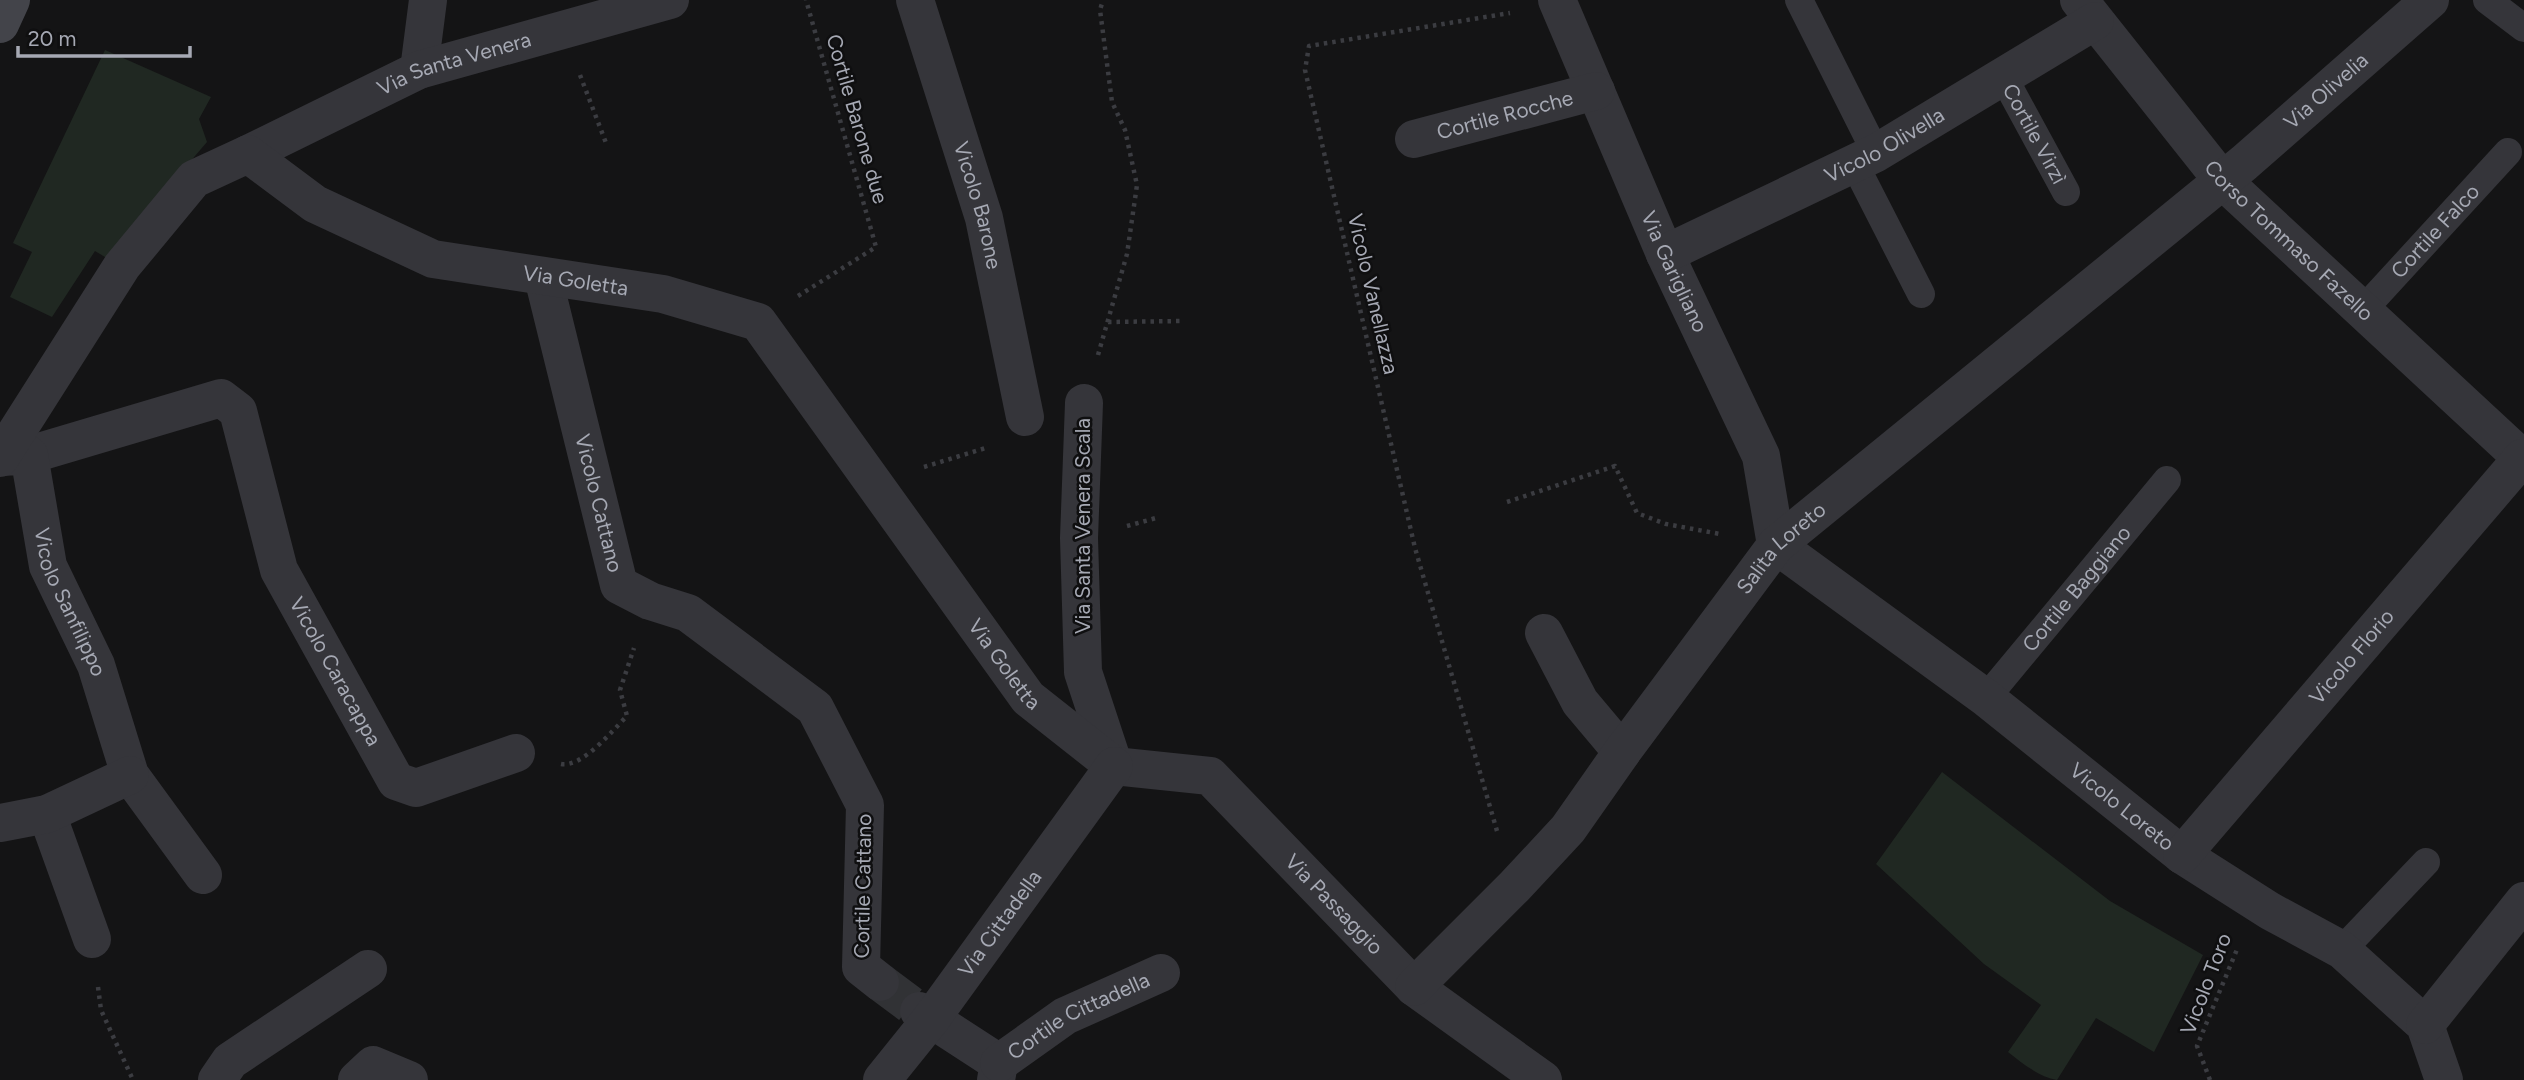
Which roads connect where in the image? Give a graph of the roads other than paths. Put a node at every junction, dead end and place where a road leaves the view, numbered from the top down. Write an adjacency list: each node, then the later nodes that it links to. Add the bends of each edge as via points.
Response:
1 (11, 0): 10 (street)
2 (428, 0): 12 (street)
3 (670, 0): 12 (street, Via Santa Venera)
4 (915, 0): 26 (street, Vicolo Barone, via 984,218)
5 (1799, 0): 18 (lane)
6 (2430, 0): 19 (street, Via Olivelia)
7 (2487, 0): 11 (lane)
8 (1559, 2): 14 (street, Via Garigliano)
9 (2087, 10): 13 (street, Vicolo Olivella); 19 (street, Corso Tommaso Fazello)
10 (0, 24)
11 (2524, 28)
12 (419, 70): 17 (street, Via Santa Venera)
13 (2003, 76): 18 (street, Vicolo Olivella); 20 (lane, Cortile Virzì)
14 (1596, 91): 15 (street, Cortile Rocche); 21 (street, Via Garigliano)
15 (1414, 139)
16 (2508, 152): 24 (lane, Cortile Falco)
17 (248, 154): 22 (street, Via Goletta, via 315,204 433,259); 27 (street, via 194,178 122,266)
18 (1865, 158): 21 (street, Vicolo Olivella); 23 (lane)
19 (2222, 180): 24 (street, Corso Tommaso Fazello); 30 (street, Salita Loreto)
20 (2066, 192)
21 (1665, 254): 30 (street, Via Garigliano, via 1761,456)
22 (543, 277): 33 (street, Vicolo Cattano, via 619,585 688,613); 36 (street, Via Goletta, via 663,294 758,322 1028,698)
23 (1921, 294)
24 (2363, 310): 28 (street, Corso Tommaso Fazello)
25 (1084, 403): 36 (street, Via Santa Venera Scala, via 1079,538 1083,672)
26 (1025, 417)
27 (10, 457): 35 (street, Vicolo Caracappa, via 221,398 239,411 279,570 396,781 416,788); 37 (street, Vicolo Sanfilippo, via 48,566 96,665)
28 (2523, 459): 40 (street, Vicolo Florio)
29 (2167, 480): 32 (lane, Cortile Baggiano)
30 (1776, 545): 32 (street, Vicolo Loreto); 34 (street, Salita Loreto)
31 (1545, 633): 34 (street, via 1580,702)
32 (1986, 698): 40 (street, Vicolo Loreto)
33 (815, 708): 48 (street, Cortile Cattano, via 865,805 860,967)
34 (1622, 752): 49 (street, Salita Loreto, via 1568,829)
35 (516, 754)
36 (1114, 766): 49 (street, Via Passaggio, via 1210,776); 50 (street, Via Cittadella)
37 (130, 775): 38 (street); 42 (street, Vicolo Sanfilippo)
38 (47, 814): 39 (street); 44 (street)
39 (0, 823)
40 (2182, 855): 45 (street, Vicolo Loreto)
41 (2426, 862): 45 (lane)
42 (203, 875)
43 (2524, 901): 51 (street)
44 (92, 939)
45 (2342, 950): 51 (street, Vicolo Loreto)
46 (369, 969): 54 (street, via 230,1061)
47 (1161, 973): 52 (street, Cortile Cittadella, via 1065,1016)
48 (880, 982)
49 (1414, 987): 53 (street, Via Passaggio)
50 (925, 1015): 52 (street); 57 (street, Via Cittadella)
51 (2425, 1025): 58 (street, Vicolo Loreto)
52 (998, 1071)
53 (1535, 1078)
54 (217, 1080)
55 (357, 1080): 56 (street, via 373,1065)
56 (409, 1080)
57 (882, 1080)
58 (2444, 1080)

